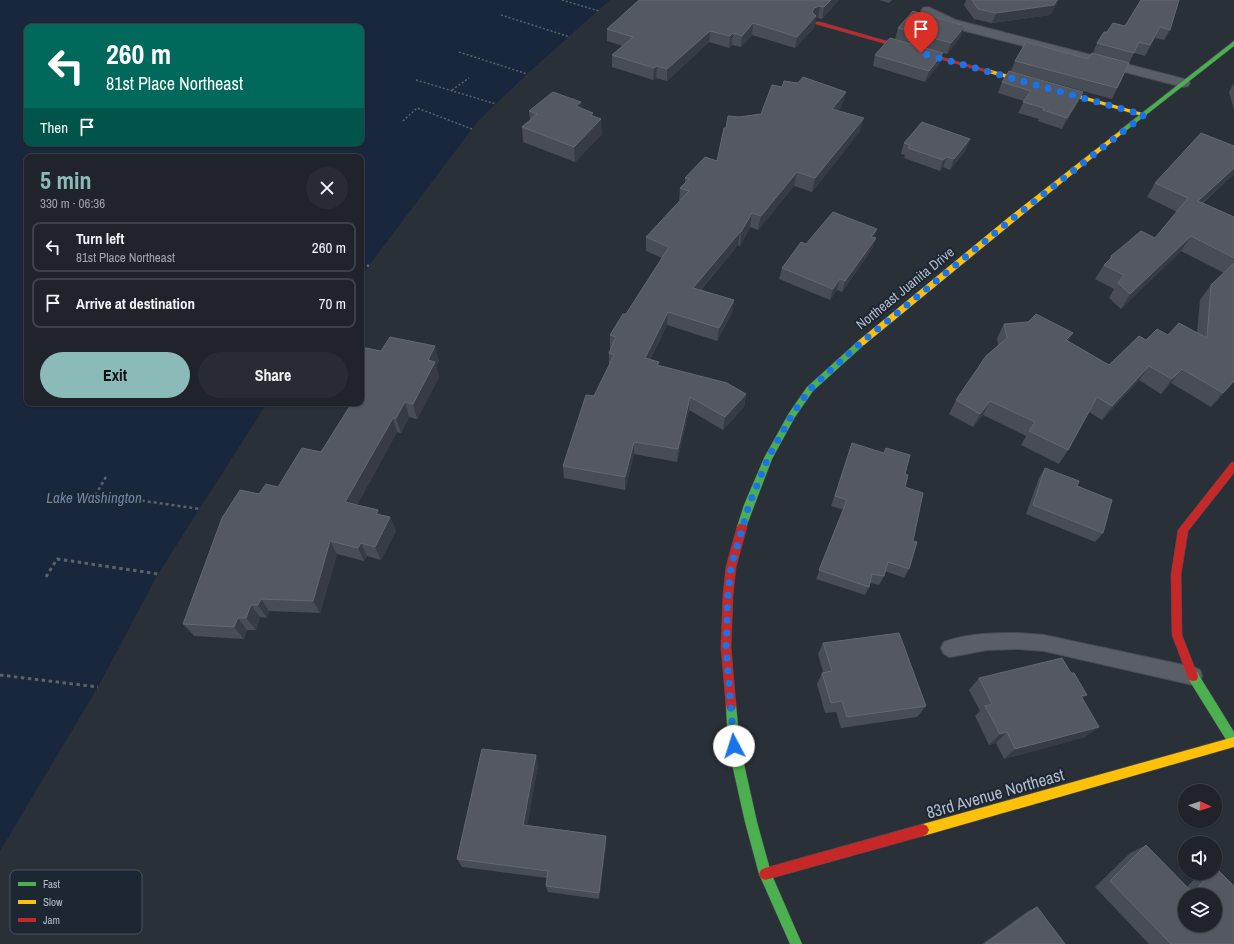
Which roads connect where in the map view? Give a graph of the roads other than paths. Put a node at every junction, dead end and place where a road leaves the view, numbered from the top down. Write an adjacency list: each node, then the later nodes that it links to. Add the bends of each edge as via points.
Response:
1 (928, 11): 4 (street, via 950,24)
2 (818, 23): 5 (main road)
3 (1234, 43): 4 (main road, Northeast Juanita Drive)
4 (1183, 83): 5 (main road, Northeast Juanita Drive)
5 (1144, 115): 10 (main road, Northeast Juanita Drive, via 857,346 810,389 768,458 749,505 731,567 726,647 734,746)
6 (1234, 466): 8 (main road, via 1183,530 1176,575 1177,635)
7 (950, 648): 8 (lane, via 987,642 1044,643)
8 (1193, 676): 9 (main road)
9 (1234, 742): 10 (main road, 83rd Avenue Northeast)
10 (765, 874): 11 (main road, Northeast Juanita Drive)
11 (796, 944)

